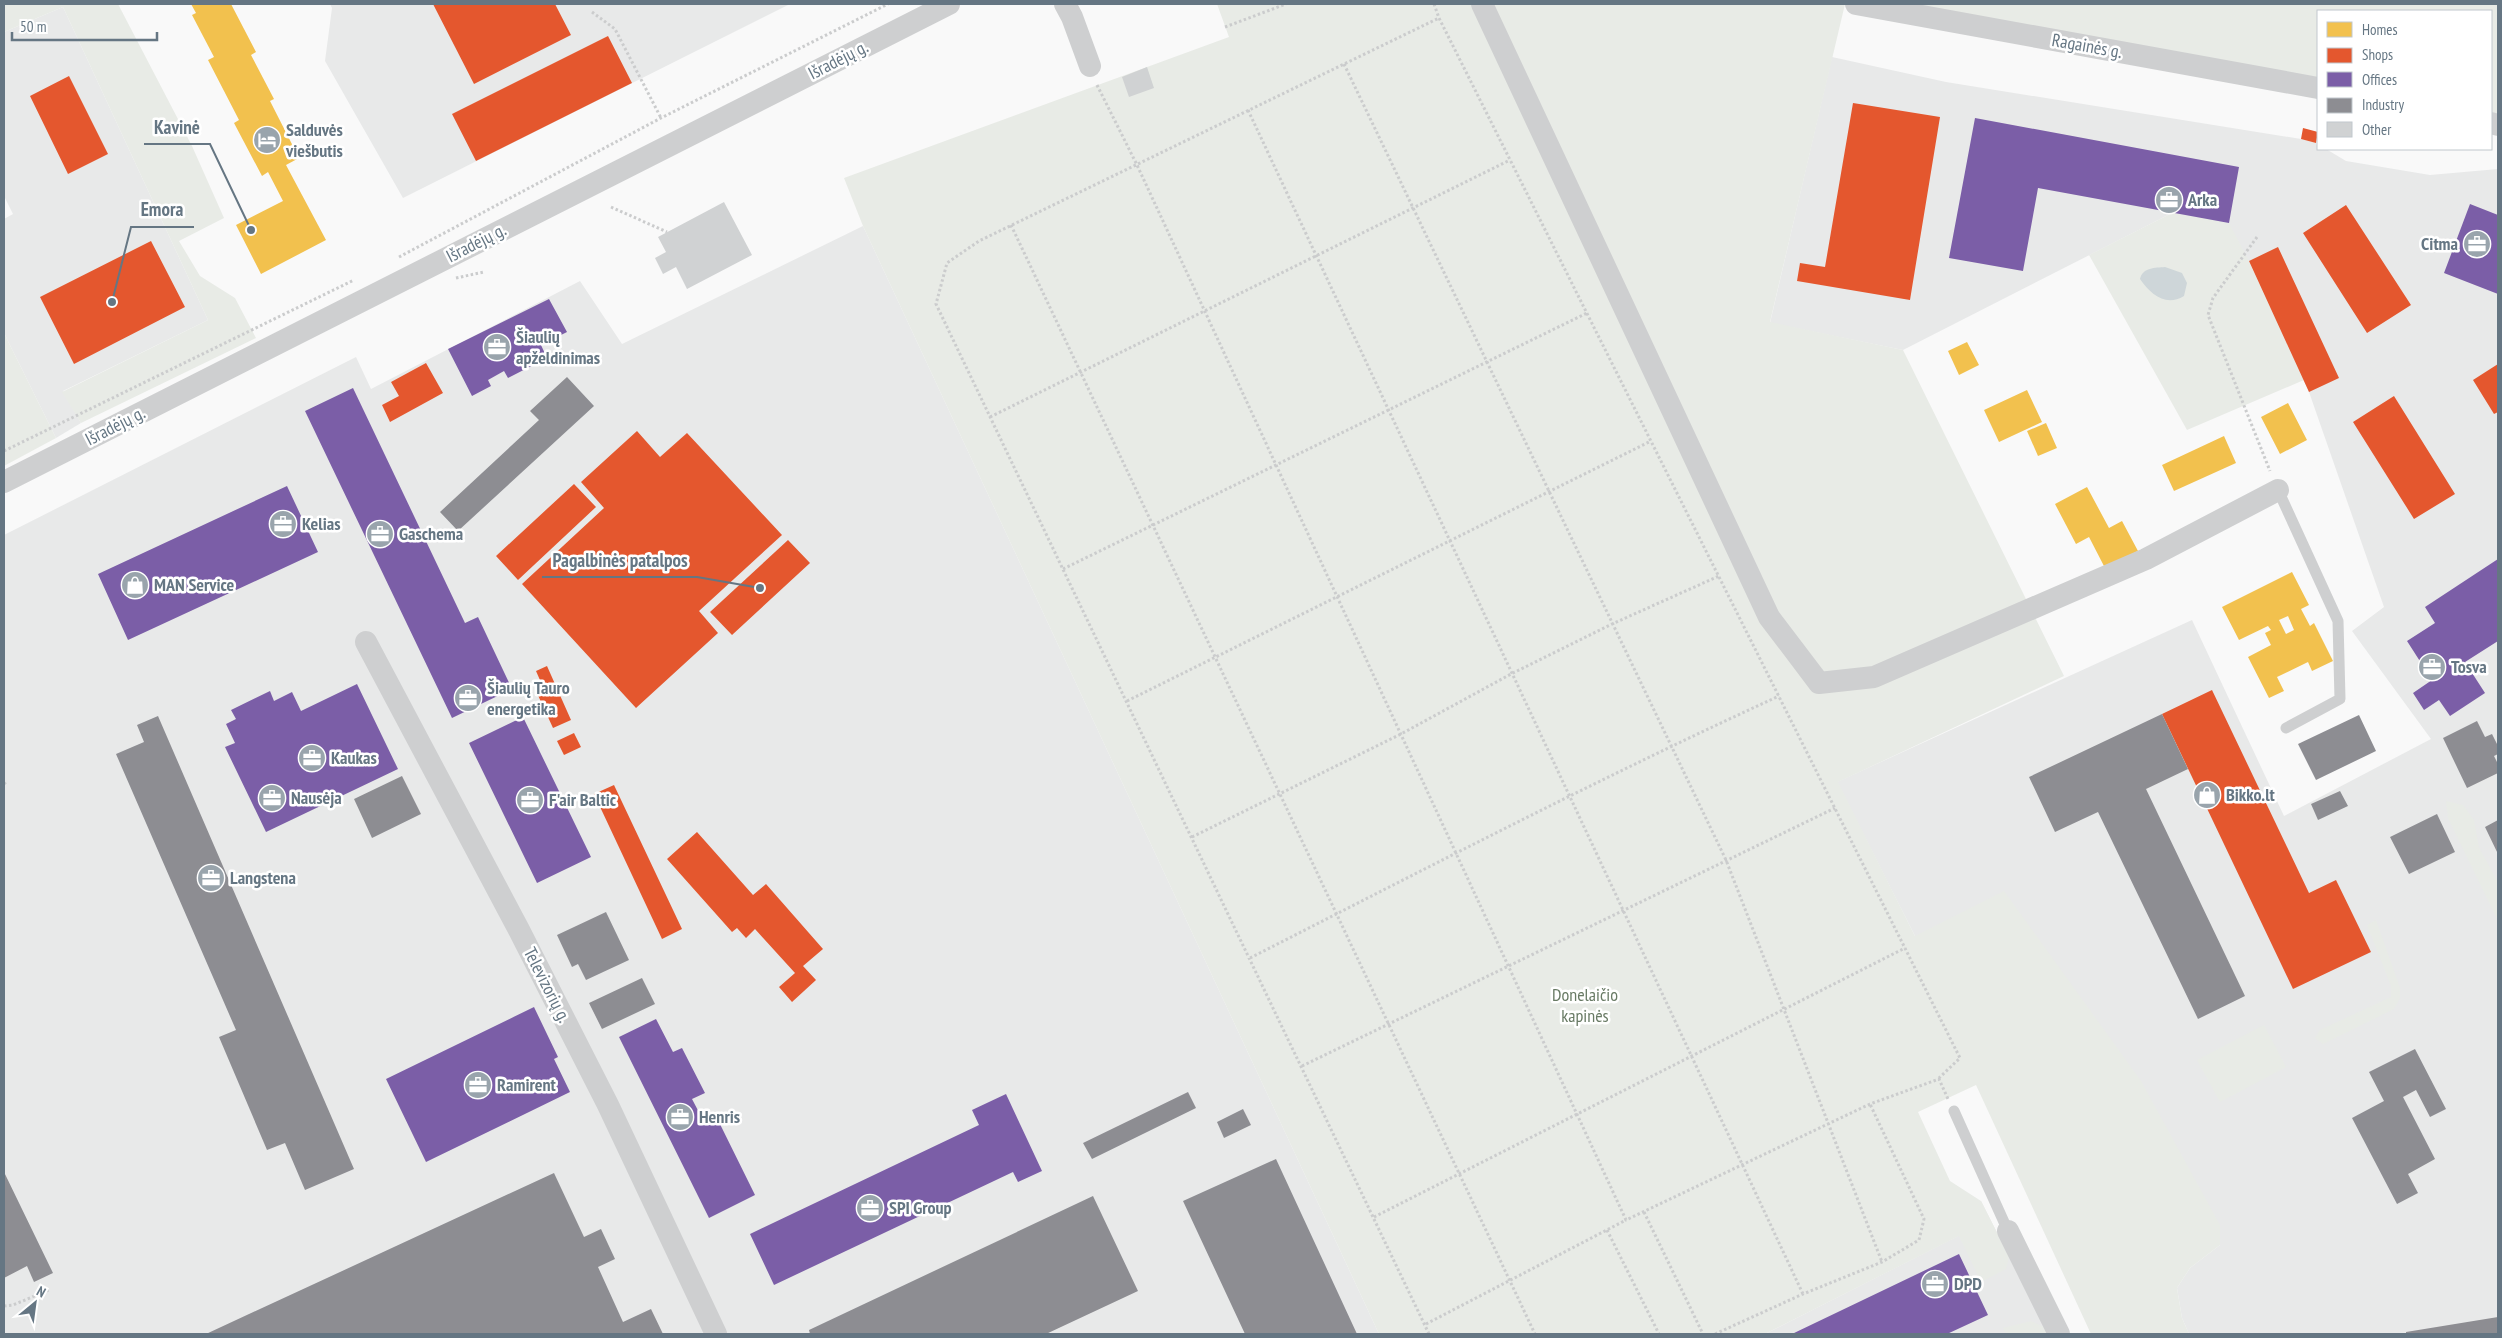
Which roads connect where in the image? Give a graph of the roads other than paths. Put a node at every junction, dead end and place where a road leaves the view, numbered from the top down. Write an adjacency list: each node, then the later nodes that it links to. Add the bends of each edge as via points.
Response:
1 (949, 4): 7 (street, Išradėjų g.)
2 (1065, 4): 5 (street)
3 (1482, 4): 8 (street, via 1770,617 1819,683 1874,677 2146,560)
4 (1856, 4): 6 (street, Ragainės g.)
5 (1090, 66)
6 (2317, 88)
7 (4, 482)
8 (2278, 490): 10 (lane, via 2338,621 2341,671 2340,699)
9 (366, 642): 13 (street, Televizorių g., via 604,1096)
10 (2286, 728)
11 (1954, 1111): 12 (lane)
12 (2008, 1232): 14 (street)
13 (716, 1334)
14 (2059, 1334)

